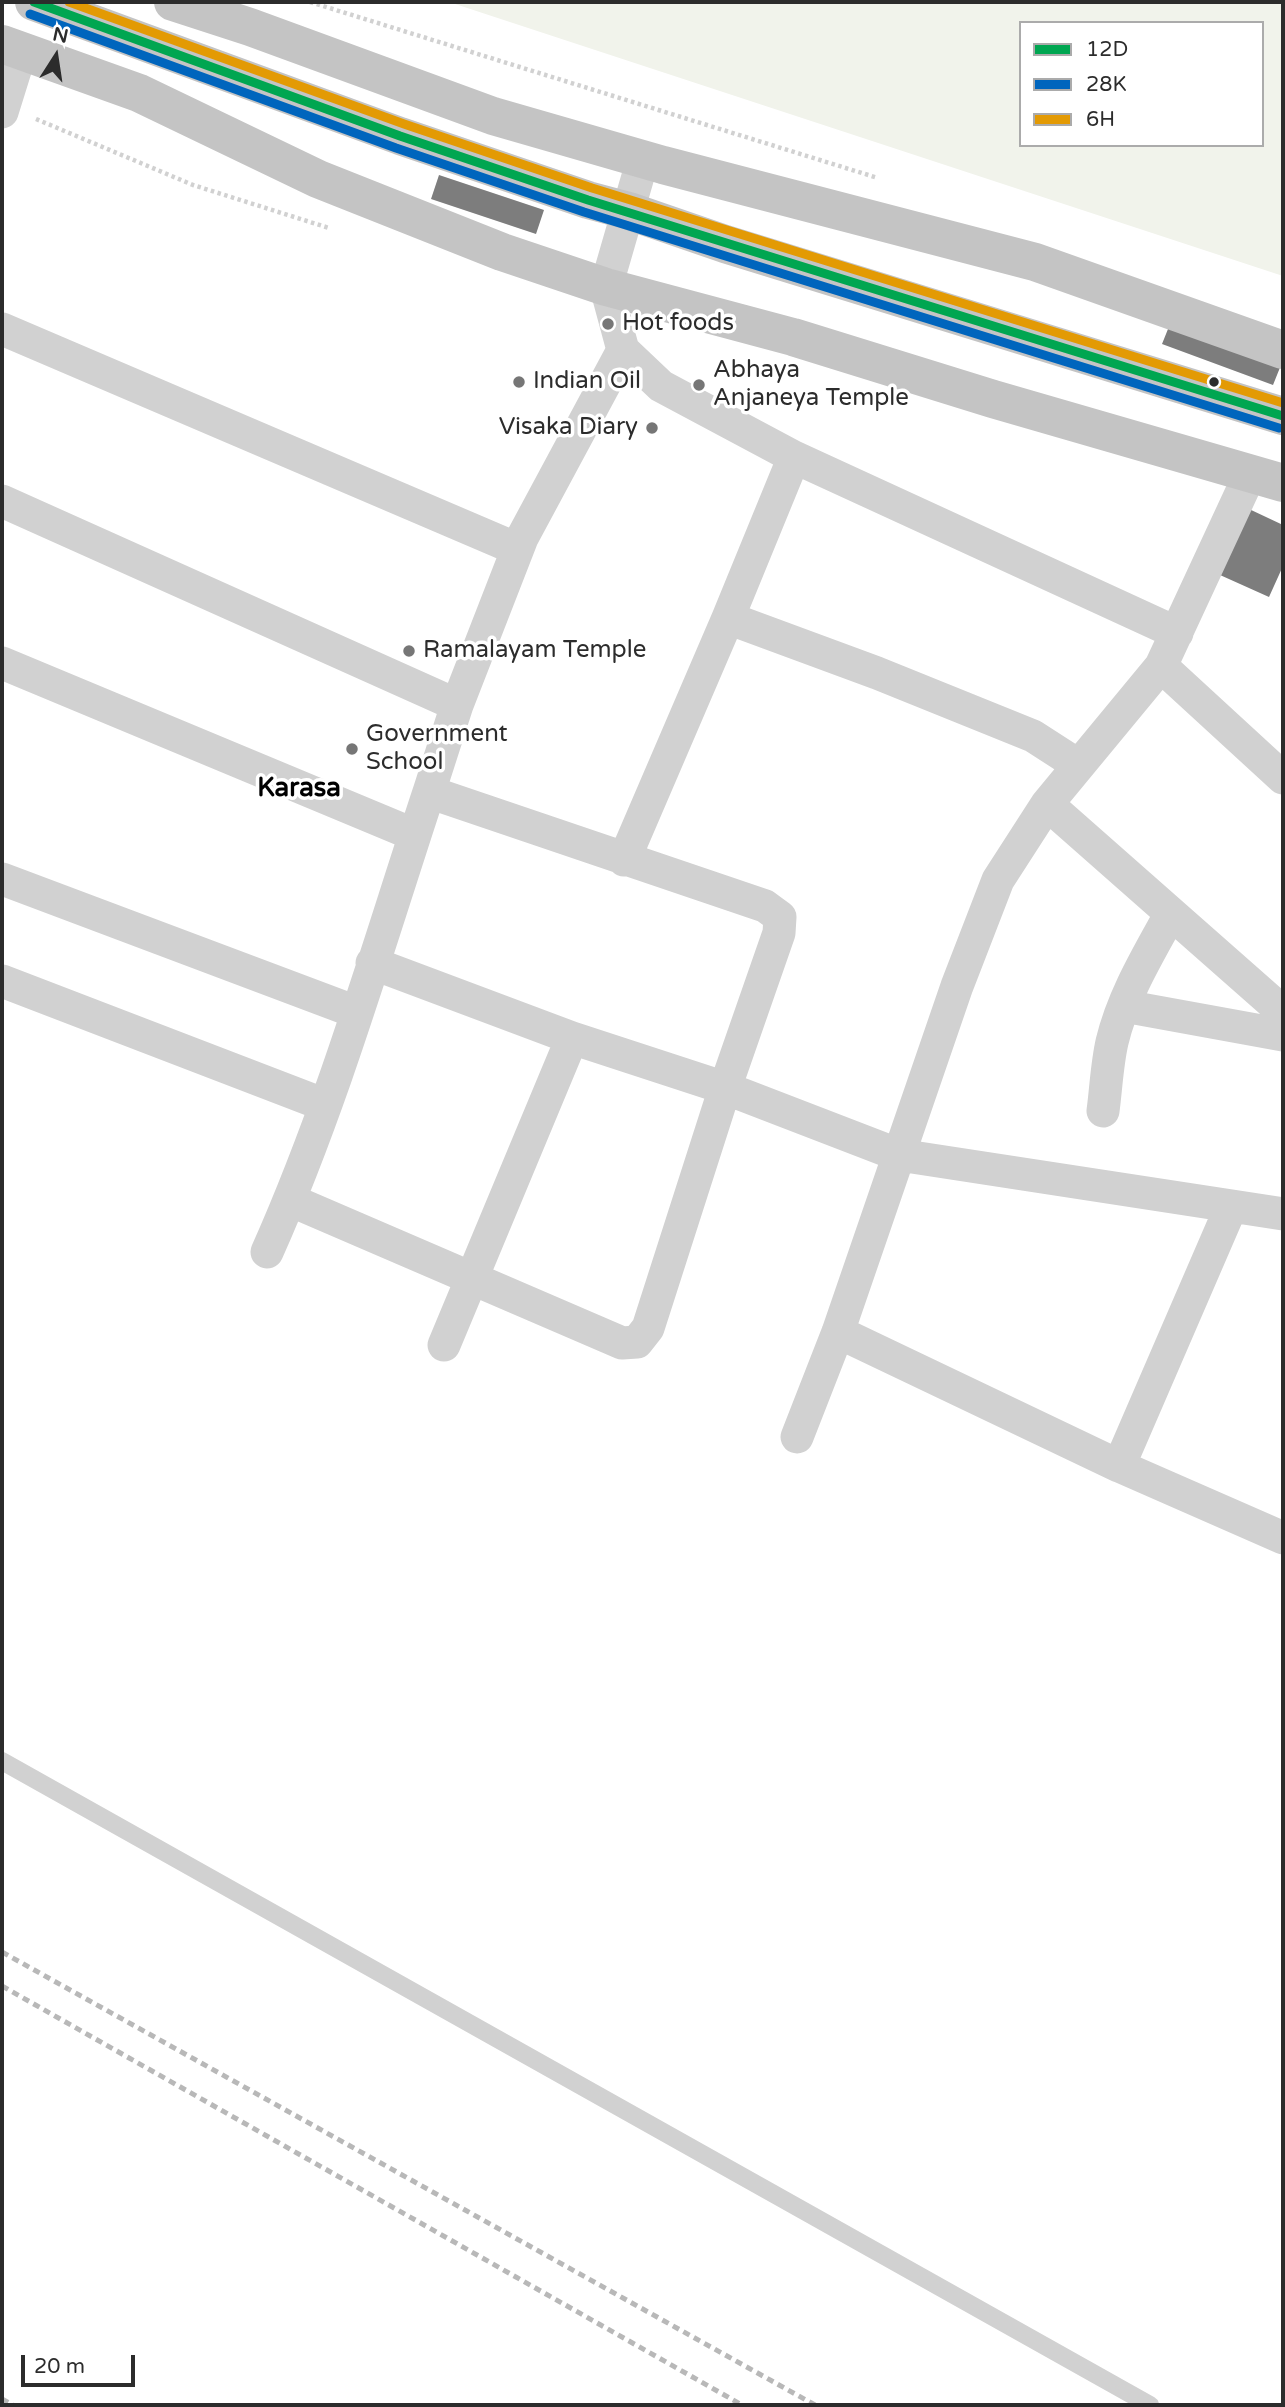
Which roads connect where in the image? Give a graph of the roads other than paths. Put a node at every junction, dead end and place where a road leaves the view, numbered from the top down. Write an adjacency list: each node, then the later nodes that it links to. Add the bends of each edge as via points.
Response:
1 (34, 2): 6 (main road, via 400,136)
2 (173, 2): 5 (main road, via 493,116)
3 (11, 47): 4 (street); 7 (main road, via 139,93 318,179)
4 (2, 112)
5 (643, 159): 6 (street); 10 (main road, via 1035,262)
6 (629, 211): 7 (street); 11 (main road)
7 (606, 288): 9 (street); 13 (main road, via 793,337)
8 (2, 328): 15 (street)
9 (623, 350): 12 (street, via 661,386); 15 (street)
10 (1283, 350)
11 (1283, 416)
12 (794, 457): 16 (street); 17 (street)
13 (1267, 477): 17 (street)
14 (2, 501): 20 (street)
15 (517, 549): 20 (street)
16 (728, 618): 21 (street, via 1033,736); 26 (street)
17 (1184, 619): 19 (street)
18 (2, 663): 25 (street)
19 (1161, 666): 21 (street); 22 (street)
20 (457, 705): 23 (street)
21 (1078, 765): 24 (street)
22 (1283, 778)
23 (429, 792): 25 (street); 26 (street)
24 (1047, 804): 28 (street); 39 (street, via 998,880)
25 (415, 835): 29 (street)
26 (624, 860): 36 (street, via 765,906 780,917 779,933)
27 (2, 878): 32 (street)
28 (1170, 915): 31 (street); 33 (street)
29 (372, 963): 32 (street); 35 (street)
30 (2, 981): 37 (street)
31 (1124, 1006): 34 (street); 38 (street, via 1112,1042)
32 (356, 1012): 37 (street)
33 (1283, 1012)
34 (1283, 1035)
35 (572, 1038): 36 (street); 44 (street)
36 (725, 1088): 39 (street); 44 (street, via 649,1328 637,1342 622,1343)
37 (325, 1105): 40 (street)
38 (1103, 1111)
39 (899, 1155): 41 (street); 45 (street)
40 (290, 1200): 43 (street); 44 (street)
41 (1231, 1207): 42 (street); 48 (street)
42 (1283, 1214)
43 (268, 1252)
44 (473, 1279): 46 (street)
45 (838, 1332): 47 (street); 48 (street)
46 (444, 1345)
47 (797, 1437)
48 (1119, 1466): 49 (street)
49 (1283, 1538)
50 (2, 1761): 51 (lane)
51 (1150, 2405)

